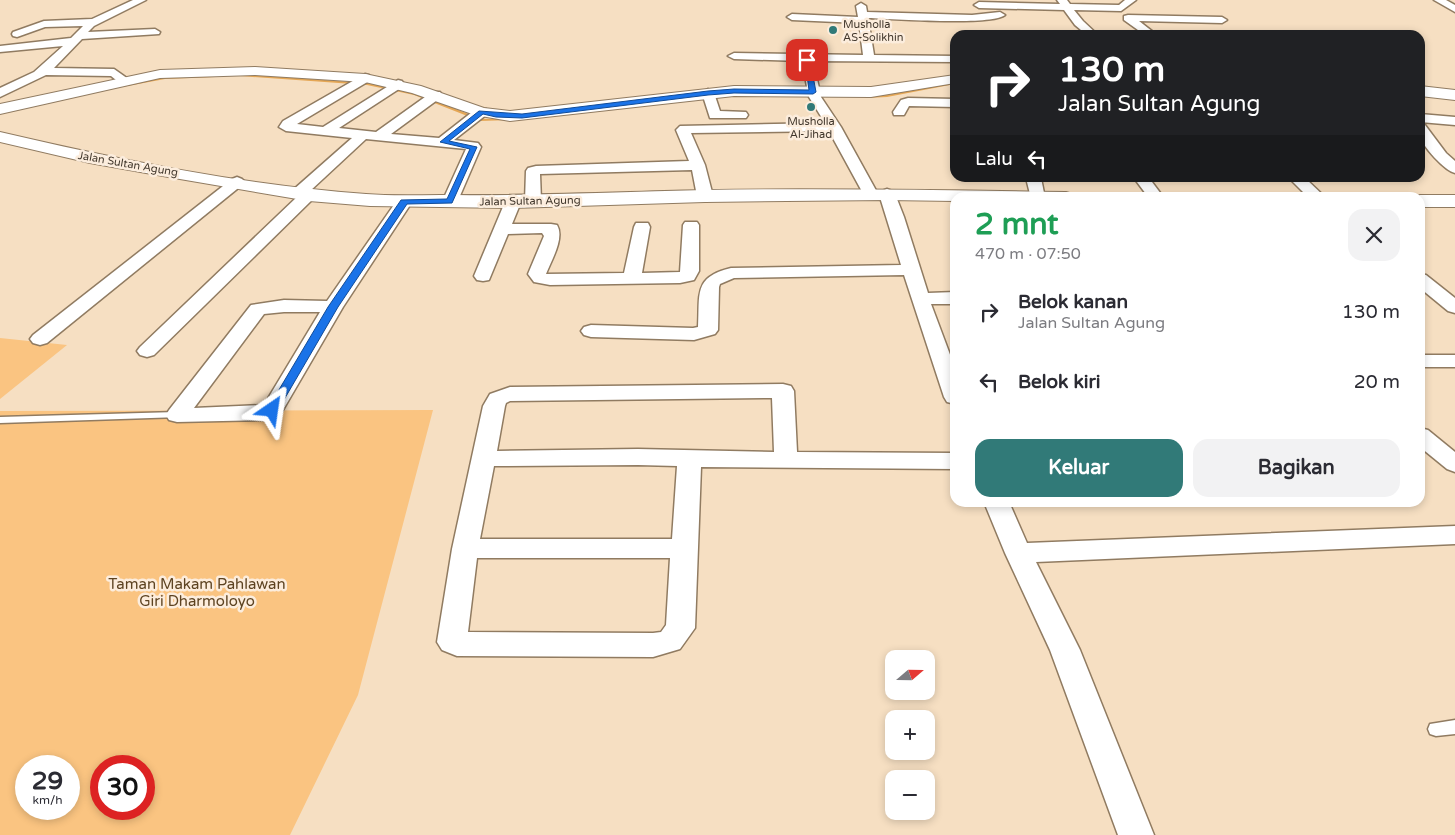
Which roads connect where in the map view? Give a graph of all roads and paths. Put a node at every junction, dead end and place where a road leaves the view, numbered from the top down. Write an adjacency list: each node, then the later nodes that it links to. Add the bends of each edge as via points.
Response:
1 (142, 0): 16 (street)
2 (859, 0): 12 (street)
3 (1131, 0): 7 (street)
4 (1439, 0): 8 (street)
5 (1064, 3): 6 (street); 7 (street); 10 (street)
6 (979, 5)
7 (1121, 8): 14 (street)
8 (1455, 9)
9 (1009, 14): 13 (street)
10 (1073, 15): 14 (street); 18 (street)
11 (792, 17): 12 (street)
12 (864, 18): 13 (street); 26 (street)
13 (972, 18): 17 (street)
14 (1128, 18): 15 (street); 19 (street)
15 (1222, 20)
16 (95, 22): 21 (street, via 44,24); 22 (street)
17 (983, 29)
18 (1088, 30)
19 (1145, 30)
20 (155, 32): 22 (street)
21 (17, 34)
22 (75, 38): 23 (street, via 41,46); 28 (street)
23 (0, 49)
24 (734, 56): 25 (street)
25 (807, 58): 26 (street); 37 (street)
26 (869, 59): 27 (street)
27 (950, 59)
28 (43, 71): 31 (street, via 114,73); 34 (street)
29 (365, 78): 31 (street, via 238,71 172,73); 32 (street); 49 (street, via 286,125 289,128)
30 (950, 80): 37 (street, via 871,92)
31 (125, 81): 40 (street)
32 (398, 84): 36 (street); 49 (street)
33 (1425, 92): 38 (street)
34 (0, 93)
35 (708, 93): 37 (street); 42 (street, via 522,116); 45 (street, via 715,115)
36 (436, 95): 42 (street); 52 (street)
37 (814, 95): 41 (street)
38 (1455, 95)
39 (950, 103): 44 (street, via 908,102)
40 (0, 109)
41 (825, 110): 43 (street); 48 (street)
42 (481, 112): 54 (street)
43 (806, 112)
44 (899, 112)
45 (757, 114)
46 (1425, 118): 47 (street)
47 (1455, 121)
48 (834, 127): 55 (street, via 685,129); 61 (street)
49 (326, 131): 51 (street)
50 (1425, 134): 56 (street)
51 (363, 135): 52 (street); 60 (street)
52 (379, 136): 54 (street)
53 (0, 137): 57 (street, Jalan Sultan Agung, via 90,158)
54 (444, 142): 68 (street, via 474,147)
55 (698, 165): 63 (street); 64 (street, via 536,170 533,171)
56 (1455, 168)
57 (237, 182): 60 (street, Jalan Sultan Agung); 82 (street)
58 (1301, 182): 59 (street)
59 (1312, 192)
60 (303, 194): 67 (street, Jalan Sultan Agung); 85 (street)
61 (879, 194): 62 (street, Jalan Sultan Agung); 63 (street, Jalan Sultan Agung); 73 (street, via 896,217)
62 (950, 195)
63 (705, 196): 64 (street, Jalan Sultan Agung)
64 (533, 201): 69 (street, Jalan Sultan Agung)
65 (1425, 201): 66 (street)
66 (1455, 201)
67 (404, 202): 68 (street, Jalan Sultan Agung); 80 (street)
68 (450, 202): 69 (street, Jalan Sultan Agung)
69 (514, 202): 72 (street)
70 (691, 225): 75 (street, via 688,276)
71 (642, 227): 75 (street)
72 (503, 229): 74 (street); 75 (street, via 551,230 552,236 537,274 540,278)
73 (911, 270): 78 (street); 81 (street, via 731,273 713,281 710,287 708,330 703,333)
74 (483, 276)
75 (632, 279)
76 (1425, 283): 79 (street)
77 (950, 298): 78 (street)
78 (920, 299): 83 (street)
79 (1454, 306)
80 (333, 307): 89 (street, via 284,306 258,310); 89 (street, via 272,410 265,413)
81 (591, 331)
82 (40, 339)
83 (934, 340): 84 (street); 88 (street)
84 (950, 340)
85 (147, 351)
86 (1425, 361): 87 (street)
87 (1455, 362)
88 (950, 383)
89 (177, 415): 90 (lane)
90 (0, 420)
91 (1425, 439): 96 (street)
92 (482, 459): 93 (street); 94 (street, via 496,400 510,394 783,391); 100 (street)
93 (689, 459): 94 (street); 99 (street)
94 (786, 460): 95 (street)
95 (950, 461)
96 (1455, 464)
97 (998, 507): 101 (street)
98 (1455, 535): 101 (street)
99 (685, 548): 100 (street); 100 (street, via 680,628 670,641 653,645 455,644 452,638)
100 (465, 549)
101 (1018, 553): 104 (street, via 1065,650)
102 (1455, 726): 103 (lane)
103 (1436, 729)
104 (1136, 835)

